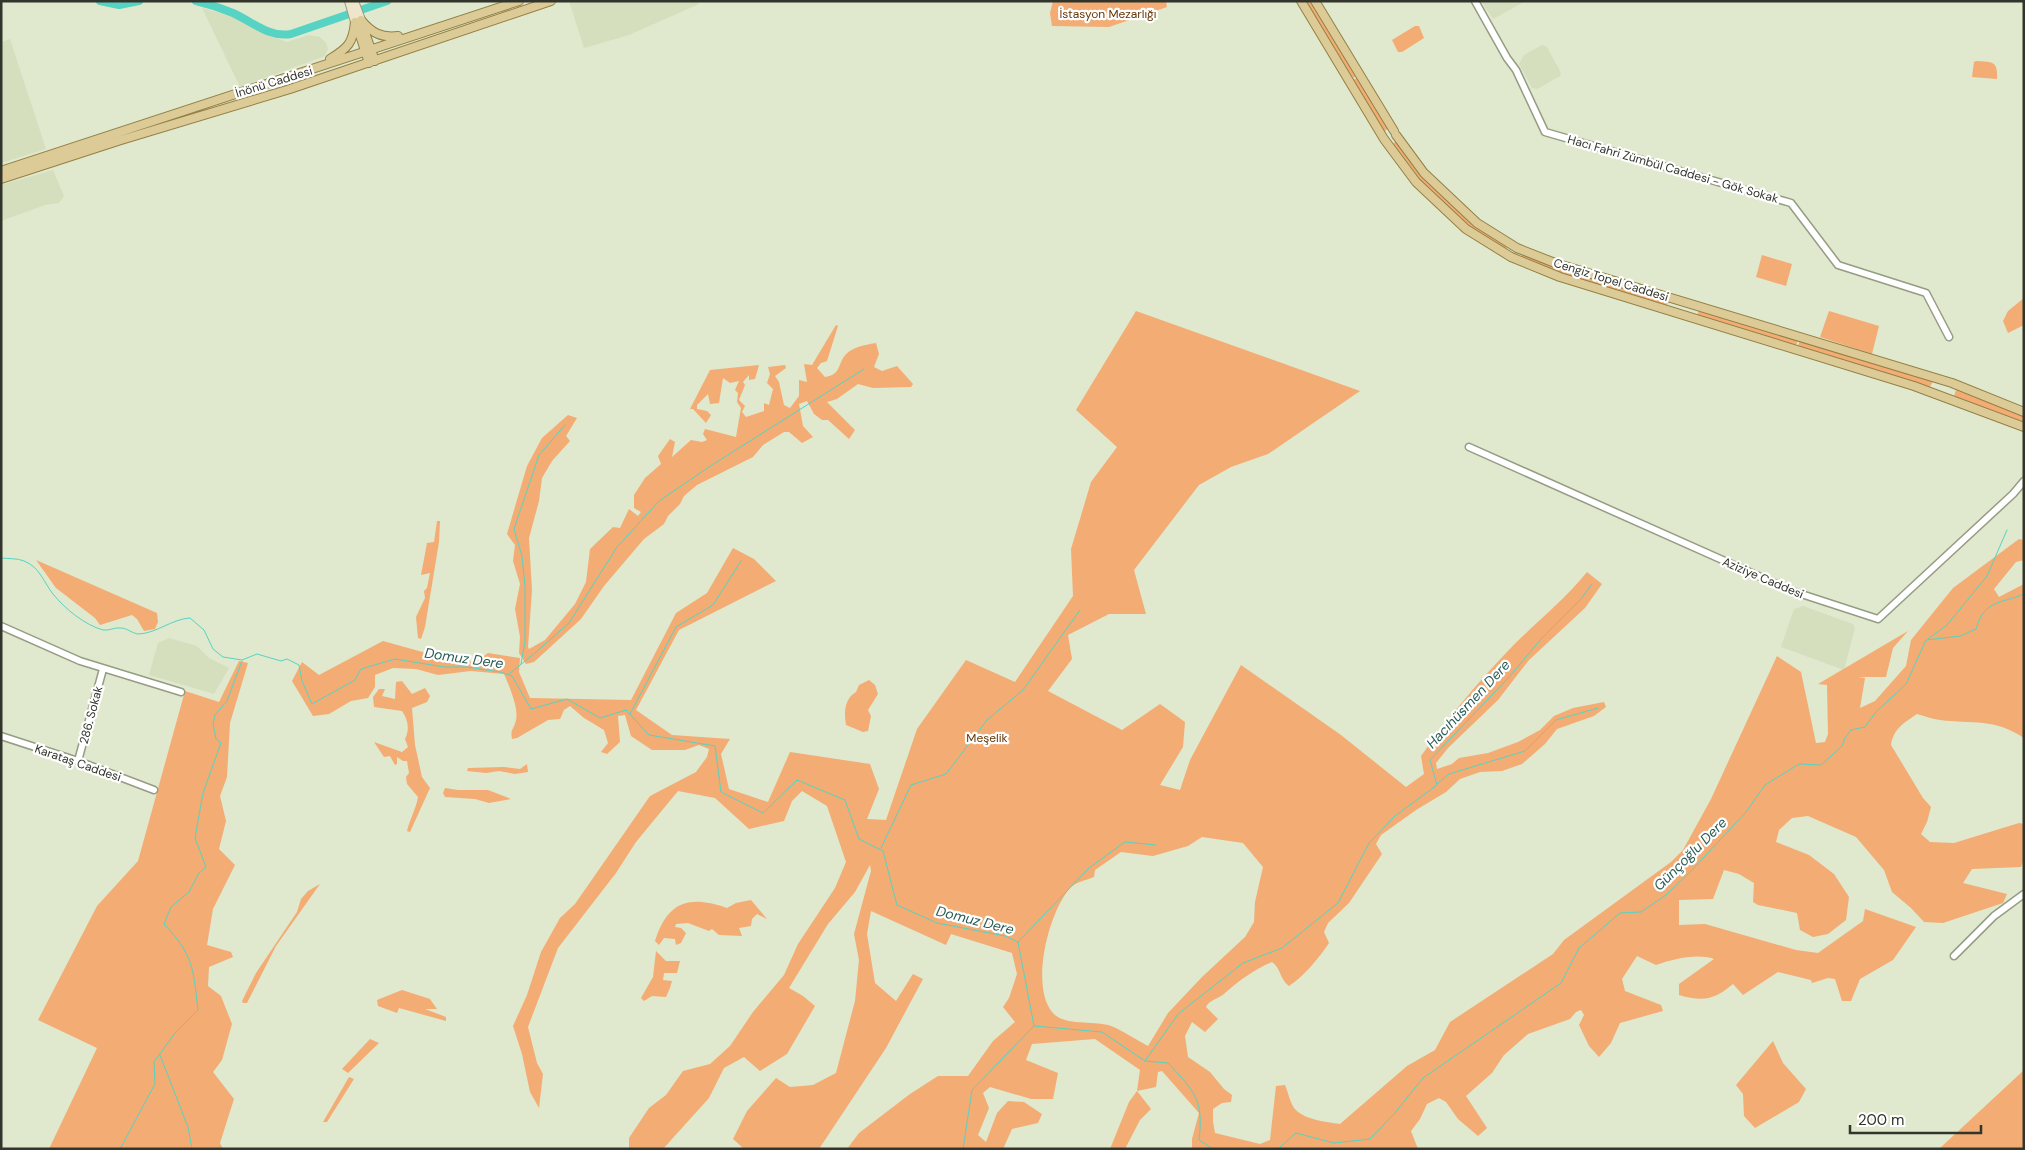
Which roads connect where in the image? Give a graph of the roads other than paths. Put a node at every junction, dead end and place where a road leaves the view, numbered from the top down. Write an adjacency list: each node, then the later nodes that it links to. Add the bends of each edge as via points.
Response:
1 (349, 1): 8 (main road)
2 (354, 1): 8 (main road)
3 (519, 1): 9 (main road, İnönü Caddesi)
4 (551, 1): 11 (main road, İnönü Caddesi)
5 (1301, 1): 18 (main road, Cengiz Topel Caddesi, via 1384,139 1416,182 1466,229 1511,257 1560,277)
6 (1315, 1): 16 (main road, Cengiz Topel Caddesi, via 1395,133 1424,173 1477,223 1517,248 1555,263)
7 (1475, 1): 15 (street, Hacı Fahri Zümbül Caddesi - Gök Sokak, via 1516,70 1545,132 1791,203 1838,265 1926,293)
8 (358, 21): 9 (main road, via 376,35 386,38); 10 (main road); 12 (main road, via 346,49)
9 (418, 33): 10 (main road, İnönü Caddesi)
10 (368, 50): 11 (main road); 12 (main road, İnönü Caddesi)
11 (372, 62): 14 (main road, İnönü Caddesi)
12 (322, 65): 13 (main road, İnönü Caddesi)
13 (1, 171)
14 (1, 179)
15 (1949, 337)
16 (1946, 381): 17 (main road, Cengiz Topel Caddesi); 18 (main road)
17 (1954, 384): 18 (main road, via 1953,391); 19 (main road, Cengiz Topel Caddesi)
18 (1945, 397): 20 (main road, Cengiz Topel Caddesi)
19 (2024, 412)
20 (2024, 427)
21 (1469, 447): 22 (street, Aziziye Caddesi, via 1792,591 1878,619)
22 (2024, 481)
23 (1, 626): 24 (street, via 80,661)
24 (104, 668): 25 (street); 27 (street, 286. Sokak)
25 (181, 692)
26 (1, 736): 27 (street, Karataş Caddesi)
27 (78, 761): 28 (street, Karataş Caddesi)
28 (154, 790)
29 (2024, 894): 30 (street, via 1994,916)
30 (1954, 956)

